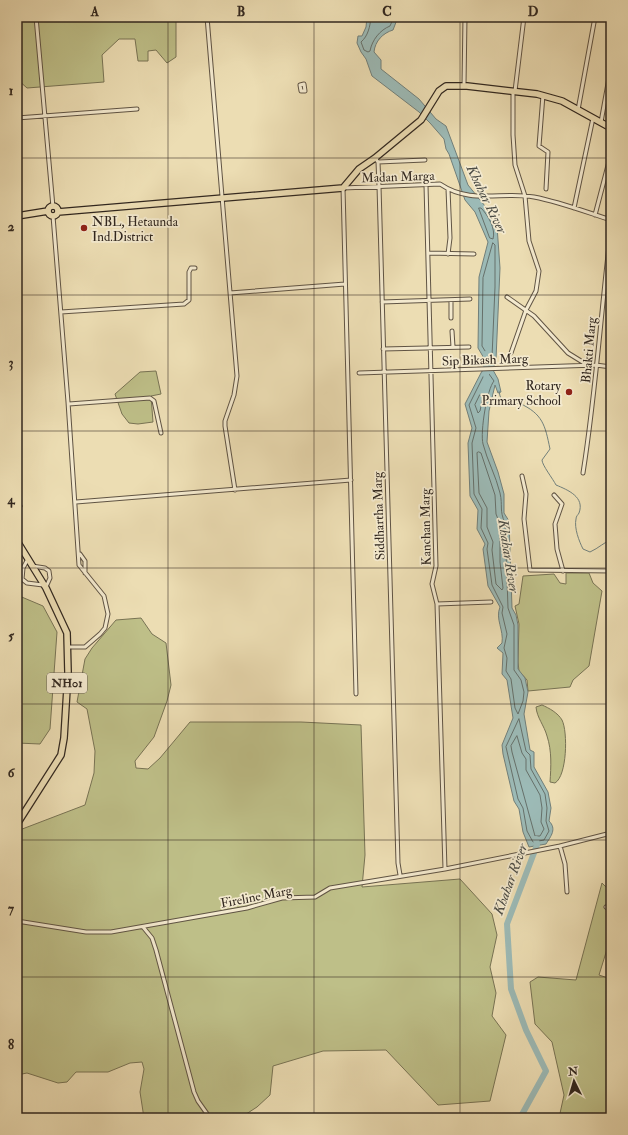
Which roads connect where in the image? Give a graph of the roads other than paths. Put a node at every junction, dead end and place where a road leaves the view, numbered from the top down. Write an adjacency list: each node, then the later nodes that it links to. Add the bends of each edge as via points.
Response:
1 (36, 17): 12 (street)
2 (207, 17): 26 (street)
3 (465, 17): 7 (street)
4 (524, 17): 8 (street)
5 (595, 17): 11 (street)
6 (611, 67): 15 (street)
7 (464, 85): 8 (highway); 18 (highway, via 443,88 421,120)
8 (514, 91): 9 (highway); 25 (street, via 515,165)
9 (543, 95): 11 (highway); 24 (street, via 539,146 548,152)
10 (137, 109): 12 (street)
11 (578, 110): 14 (highway)
12 (45, 116): 13 (street); 27 (street)
13 (17, 118)
14 (593, 118): 15 (highway); 28 (street)
15 (600, 122): 16 (highway)
16 (611, 128)
17 (611, 154): 31 (street)
18 (377, 160): 19 (street); 21 (street, Siddhartha Marg); 22 (highway, via 358,169)
19 (425, 160)
20 (426, 185): 21 (street, Madan Marga); 23 (street, Madan Marga, via 440,184); 36 (street, Kanchan Marg)
21 (379, 186): 22 (street, Madan Marga); 46 (street, Siddhartha Marg)
22 (342, 188): 26 (highway); 40 (street)
23 (448, 189): 25 (street, Madan Marga, via 485,197); 37 (street)
24 (546, 189)
25 (525, 196): 28 (street, Madan Marga); 47 (street, via 529,241 539,271 536,291)
26 (222, 198): 30 (highway); 41 (street)
27 (53, 207): 29 (highway); 30 (highway)
28 (574, 208): 31 (street, Madan Marga)
29 (48, 211): 32 (highway); 33 (highway)
30 (58, 212): 33 (highway)
31 (595, 215): 34 (street, Madan Marga)
32 (17, 216)
33 (53, 216): 48 (street)
34 (611, 220)
35 (611, 229): 56 (street, Bhakti Marg)
36 (428, 253): 37 (street); 44 (street, Kanchan Marg)
37 (448, 254): 38 (street)
38 (474, 254)
39 (194, 268): 48 (street, via 189,272 188,300 184,304)
40 (345, 284): 41 (street); 66 (street)
41 (230, 293): 67 (street, via 237,376 225,426)
42 (507, 297): 47 (street)
43 (470, 299): 45 (street)
44 (430, 300): 45 (street); 46 (street); 53 (street, Kanchan Marg)
45 (451, 300): 49 (street)
46 (382, 302): 54 (street, Siddhartha Marg)
47 (526, 310): 55 (street); 57 (street, via 568,353)
48 (61, 312): 62 (street)
49 (451, 318)
50 (452, 331): 51 (street)
51 (453, 347): 52 (street); 53 (street)
52 (469, 347)
53 (431, 348): 54 (street); 59 (street, Kanchan Marg)
54 (383, 349): 60 (street, Siddhartha Marg)
55 (511, 353)
56 (596, 365): 57 (street, Sip Bikash Marg); 58 (street, Sip Bikash Marg); 64 (street, Bhakti Marg, via 592,418)
57 (590, 366): 59 (street, Sip Bikash Marg)
58 (611, 367)
59 (432, 371): 60 (street, Sip Bikash Marg); 79 (street, Kanchan Marg, via 436,566 432,584)
60 (384, 372): 61 (street, Sip Bikash Marg); 86 (street, Siddhartha Marg)
61 (359, 373)
62 (69, 404): 63 (street, via 150,398 154,401); 69 (street)
63 (161, 433)
64 (583, 473)
65 (522, 476): 74 (street, via 526,494 524,519 530,570)
66 (351, 480): 67 (street); 81 (street)
67 (235, 490): 69 (street)
68 (554, 495): 74 (street, via 562,504 555,524 557,549)
69 (76, 502): 71 (street)
70 (17, 541): 72 (highway, NH01)
71 (79, 553): 76 (street, via 84,561); 76 (street, via 79,566)
72 (28, 559): 73 (highway, NH01); 77 (street, via 23,568 22,579 27,583)
73 (32, 566): 77 (highway, NH01); 77 (street, via 49,571 50,578)
74 (563, 570): 75 (street)
75 (611, 571)
76 (85, 573): 80 (street, via 104,596 107,621 100,634 85,647)
77 (45, 587): 80 (highway, NH01, via 67,633)
78 (491, 602): 79 (street)
79 (437, 604): 85 (street, Kanchan Marg)
80 (67, 647): 82 (highway, NH01, via 64,738 61,754)
81 (356, 694)
82 (17, 824)
83 (611, 833): 84 (street)
84 (560, 846): 85 (street, Fireline Marg); 87 (street, via 565,864)
85 (445, 869): 86 (street, Fireline Marg)
86 (400, 875): 91 (street, Fireline Marg, via 330,888 316,897 282,898 247,908)
87 (567, 892)
88 (606, 907): 89 (street)
89 (611, 911)
90 (17, 921): 91 (street, Fireline Marg, via 86,932 111,932)
91 (143, 926): 94 (street, via 152,938 156,950 194,1092)
92 (17, 1076): 93 (highway)
93 (17, 1085)
94 (210, 1118)

